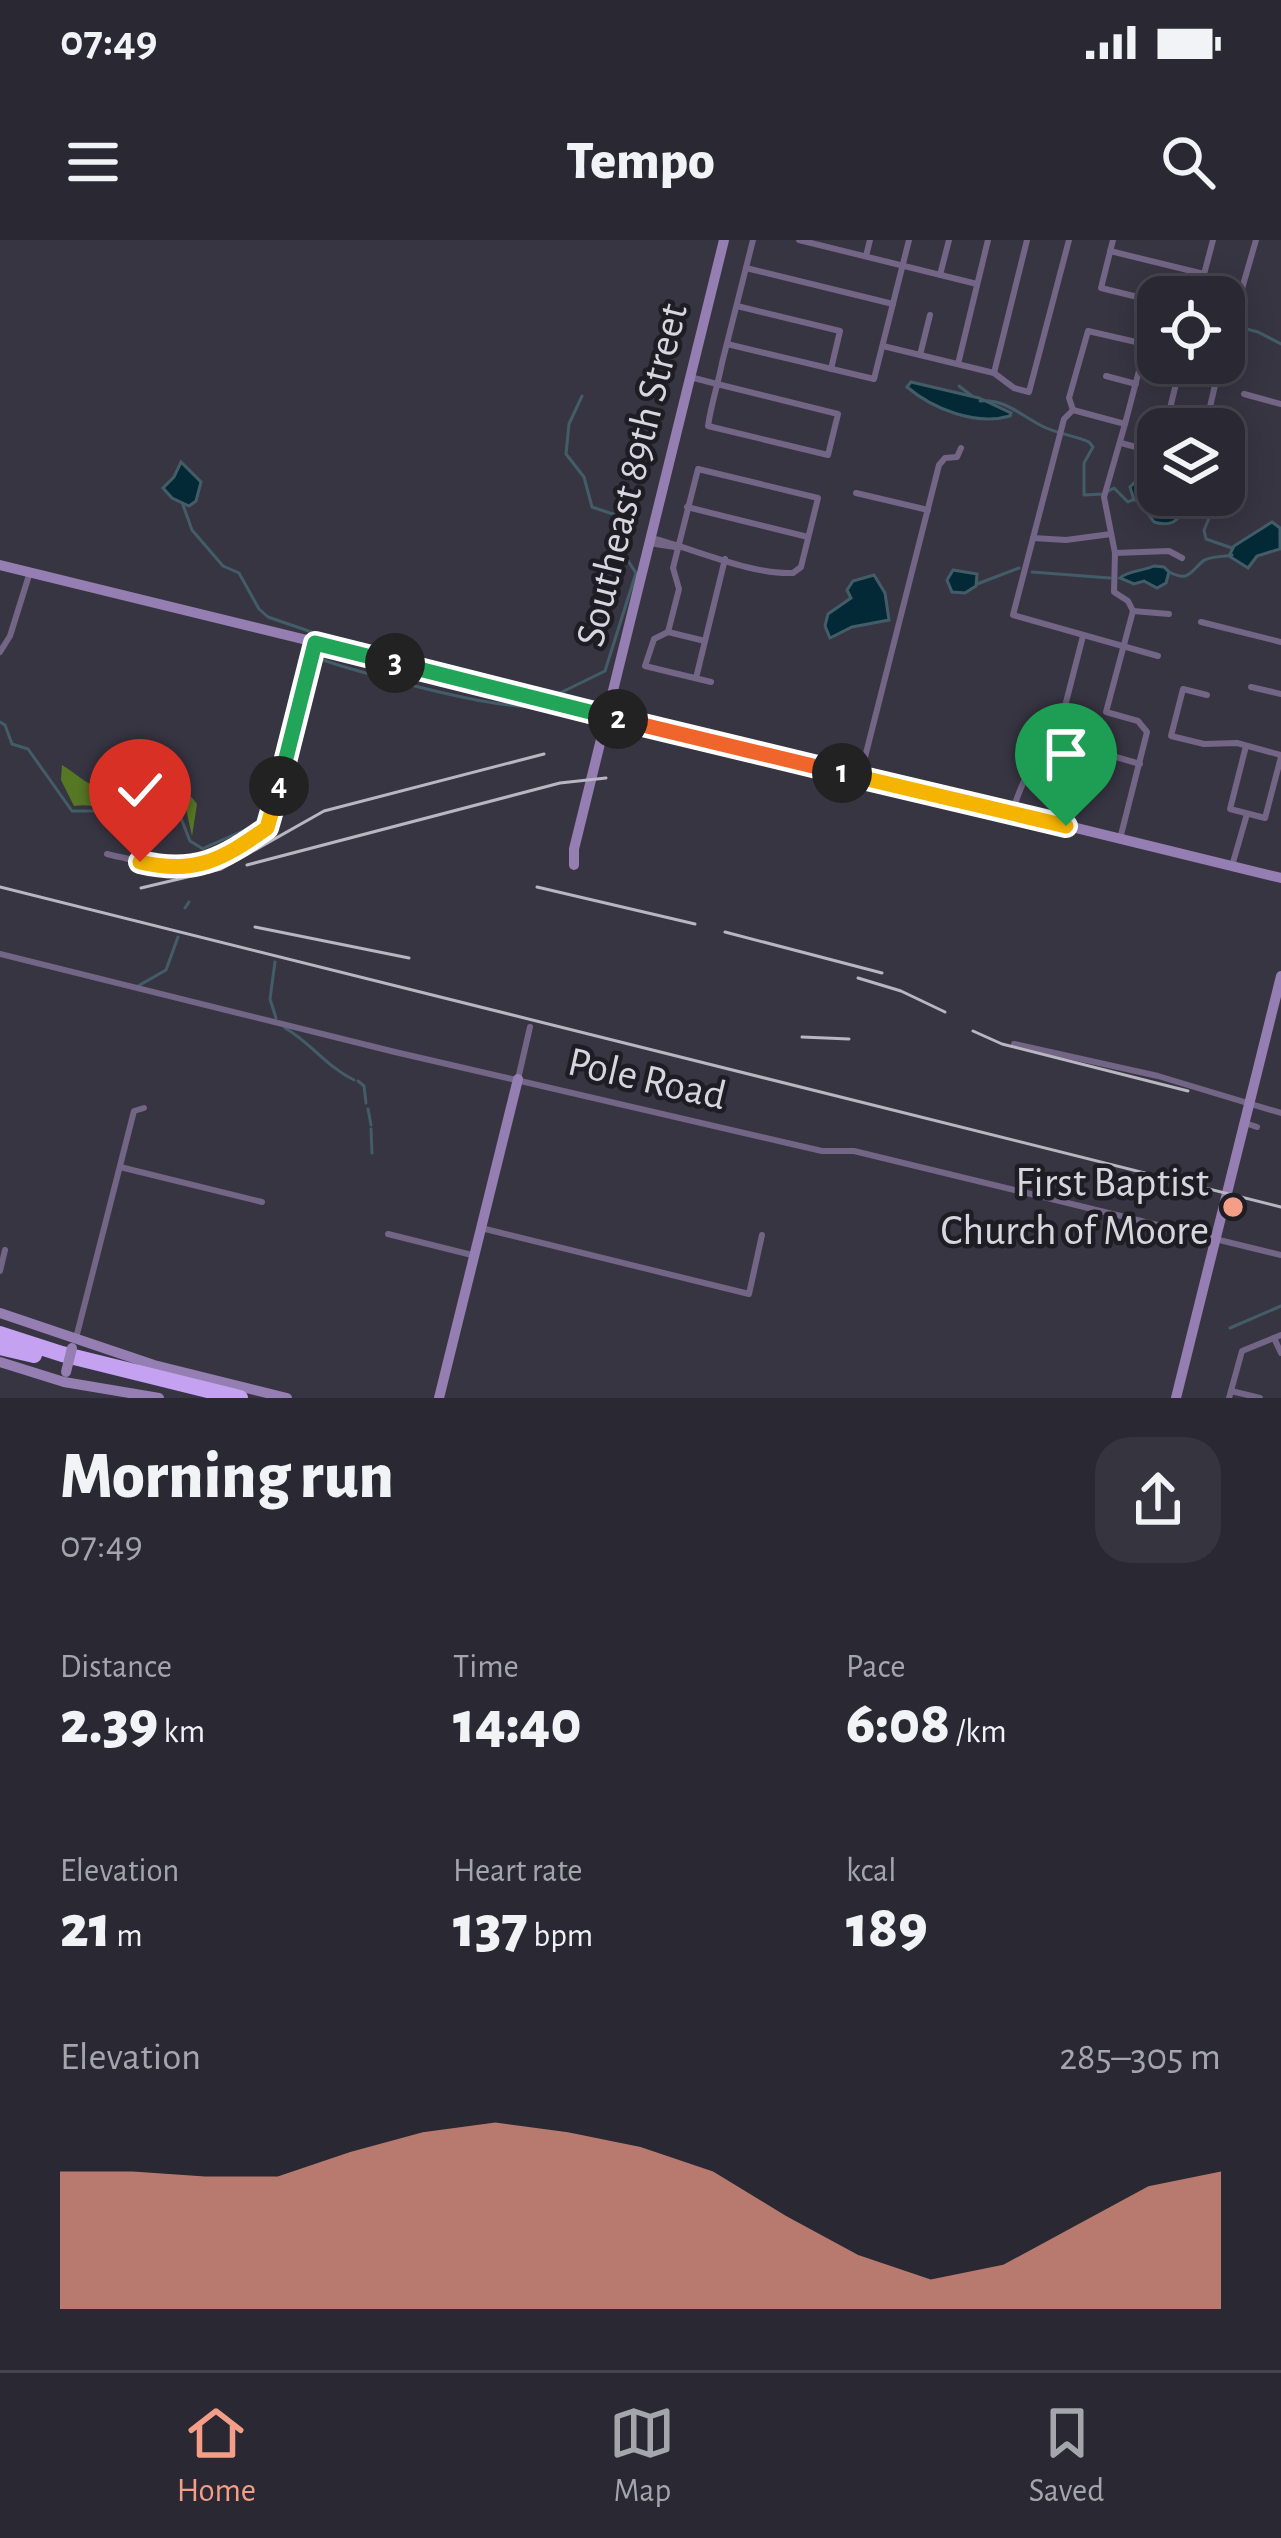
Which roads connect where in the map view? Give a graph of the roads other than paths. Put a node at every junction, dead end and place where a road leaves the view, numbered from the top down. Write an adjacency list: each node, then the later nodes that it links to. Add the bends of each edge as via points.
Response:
1 (724, 240): 34 (main road, Southeast 89th Street)
2 (753, 240): 17 (street)
3 (799, 240): 13 (street)
4 (870, 240): 15 (street)
5 (909, 240): 16 (street)
6 (949, 240): 19 (street)
7 (988, 240): 21 (street)
8 (1027, 240): 32 (street)
9 (1070, 240): 32 (street, via 1029,392)
10 (1113, 240): 14 (street)
11 (1214, 240): 18 (street)
12 (1256, 240): 20 (street)
13 (830, 244): 15 (street)
14 (1110, 251): 18 (street); 22 (street, via 1101,288)
15 (866, 256): 16 (street)
16 (903, 266): 19 (street); 23 (street)
17 (746, 268): 23 (street); 24 (street)
18 (1204, 274)
19 (940, 275): 21 (street)
20 (1244, 276)
21 (977, 284): 30 (street)
22 (1137, 297)
23 (893, 304): 28 (street)
24 (736, 306): 27 (street); 31 (street, via 839,332)
25 (930, 316): 29 (street)
26 (1137, 342): 40 (street, via 1088,331 1069,398)
27 (727, 344): 31 (street); 36 (street)
28 (883, 346): 29 (street); 31 (street, via 874,379)
29 (920, 355): 30 (street)
30 (958, 364): 32 (street)
31 (831, 369)
32 (994, 373)
33 (1106, 376): 37 (street)
34 (690, 377): 36 (street); 51 (main road, Southeast 89th Street)
35 (1137, 380): 37 (street)
36 (717, 384): 36 (street, via 838,414 827,454 708,426)
37 (1136, 384): 41 (street)
38 (1244, 394): 39 (street)
39 (1281, 404)
40 (1073, 410): 41 (street); 50 (street, via 1064,418)
41 (1124, 424): 42 (street)
42 (1120, 442): 43 (street); 48 (street, via 1103,497)
43 (1137, 446)
44 (961, 448): 47 (street, via 939,465)
45 (856, 494): 47 (street)
46 (688, 507): 49 (street); 49 (street, via 698,469 818,498); 52 (street)
47 (928, 510): 79 (street)
48 (1111, 533): 50 (street); 53 (street)
49 (808, 537): 55 (street, via 801,567 786,574)
50 (1033, 538): 62 (street, via 1013,615)
51 (650, 540): 52 (street); 74 (main road, Southeast 89th Street)
52 (678, 547): 55 (street); 61 (street)
53 (1115, 553): 54 (street); 58 (street, via 1114,592)
54 (1183, 558)
55 (725, 559): 63 (street)
56 (0, 565): 57 (main road)
57 (28, 572): 65 (main road); 67 (street)
58 (1133, 611): 59 (street); 66 (street)
59 (1169, 614)
60 (1202, 622): 64 (street)
61 (668, 632): 63 (street); 69 (street, via 654,638 646,666)
62 (1083, 637): 66 (street); 76 (street)
63 (705, 641): 69 (street)
64 (1281, 642)
65 (315, 643): 74 (main road); 83 (street, via 267,828 192,868)
66 (1124, 647): 68 (street); 78 (street, via 1106,712 1145,727)
67 (0, 652)
68 (1158, 656)
69 (696, 678): 70 (street)
70 (711, 682)
71 (1251, 687): 72 (street)
72 (1281, 694)
73 (1208, 695): 75 (street, via 1183,688 1171,736)
74 (608, 716): 79 (main road); 84 (main road, Southeast 89th Street)
75 (1246, 745): 77 (street); 81 (street, via 1230,809)
76 (1054, 751): 78 (street, via 1095,751); 80 (street, via 1037,747)
77 (1281, 756): 81 (street, via 1265,818)
78 (1140, 764): 82 (street)
79 (861, 777): 80 (main road)
80 (1014, 814): 82 (main road)
81 (1247, 814): 85 (street)
82 (1120, 839): 85 (main road)
83 (107, 854)
84 (574, 865)
85 (1234, 866): 86 (main road)
86 (1281, 878)
87 (0, 954): 92 (street, Pole Road)
88 (1281, 976): 89 (main road)
89 (1279, 996): 93 (main road)
90 (530, 1027): 92 (street)
91 (1014, 1044): 93 (street)
92 (518, 1078): 98 (main road); 101 (street, Pole Road)
93 (1250, 1104): 95 (street); 101 (main road, via 1251,1125)
94 (144, 1108): 96 (street, via 134,1111)
95 (1281, 1113)
96 (119, 1167): 97 (street); 109 (street)
97 (262, 1202)
98 (481, 1228): 100 (street, via 749,1294); 104 (main road)
99 (388, 1234): 104 (street)
100 (762, 1235)
101 (1216, 1238): 103 (street, Pole Road); 120 (main road)
102 (5, 1250): 105 (street)
103 (1281, 1255)
104 (474, 1256): 119 (main road)
105 (0, 1270)
106 (0, 1313): 109 (main road)
107 (1277, 1336): 110 (street); 113 (street, via 1242,1351)
108 (0, 1340): 116 (highway); 117 (highway)
109 (74, 1343): 112 (main road, bridge); 118 (main road)
110 (1281, 1353)
111 (0, 1362): 112 (main road)
112 (65, 1377): 114 (main road); 115 (main road)
113 (1230, 1394): 121 (street)
114 (59, 1398)
115 (159, 1398)
116 (207, 1398)
117 (240, 1398)
118 (287, 1398)
119 (439, 1398)
120 (1175, 1398)
121 (1260, 1398)

